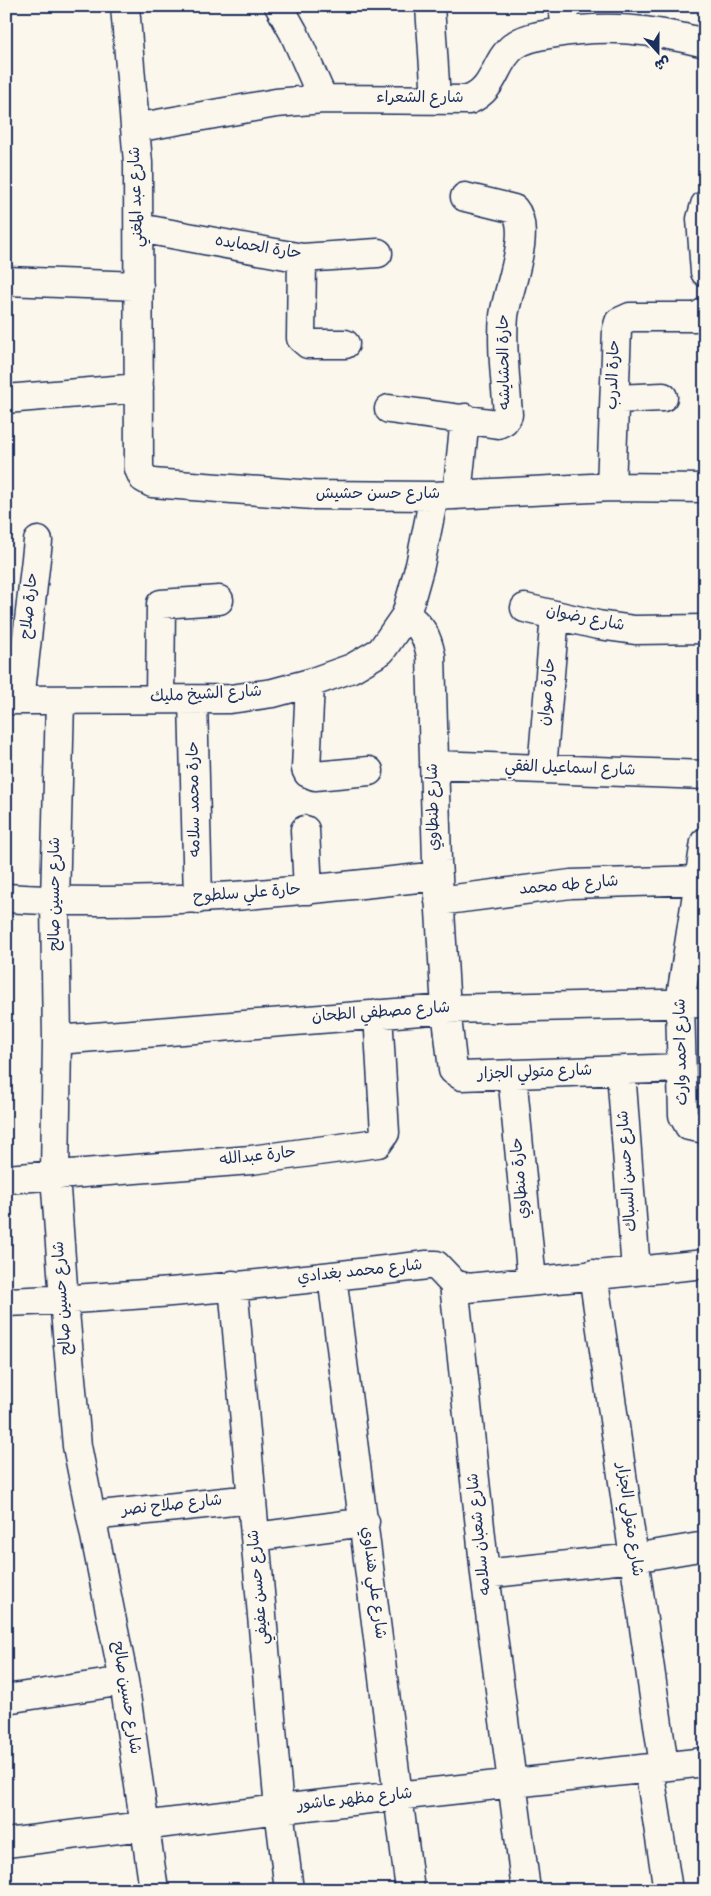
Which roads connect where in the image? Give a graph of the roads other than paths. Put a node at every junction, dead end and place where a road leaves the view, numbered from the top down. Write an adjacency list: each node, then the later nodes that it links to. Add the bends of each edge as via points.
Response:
1 (124, 6): 8 (street, شارع عبد المغني)
2 (279, 6): 6 (street)
3 (430, 6): 7 (street)
4 (565, 19): 5 (street, شارع الشعراء, via 603,27 658,31); 7 (street, شارع الشعراء, via 514,45 481,95 469,100)
5 (705, 43)
6 (323, 99): 7 (street, شارع الشعراء); 8 (street, شارع الشعراء, via 276,103)
7 (436, 99)
8 (135, 128): 11 (street, شارع عبد المغني)
9 (465, 197): 24 (street, حارة الحشايشه, via 514,209 519,222 519,256 503,326 508,415 498,424)
10 (705, 205): 14 (street, via 701,218)
11 (139, 228): 13 (street, حارة الحمايده); 16 (street, شارع عبد المغني)
12 (378, 253): 13 (street, حارة الحمايده)
13 (302, 258): 18 (street, via 301,338 308,344)
14 (705, 272)
15 (6, 281): 16 (street)
16 (139, 286): 19 (street, شارع عبد المغني)
17 (705, 312): 22 (street, حارة الدرب, via 696,317 630,317 619,322)
18 (345, 344)
19 (139, 388): 21 (street); 27 (street, شارع حسن حشيش, via 139,469 143,478 152,483 313,495)
20 (663, 397): 22 (street)
21 (6, 399)
22 (615, 399): 25 (street, حارة الدرب)
23 (389, 410): 24 (street, حارة الحشايشه)
24 (465, 418): 27 (street, شارع الشيخ مليك)
25 (611, 487): 26 (street, شارع حسن حشيش); 27 (street, شارع حسن حشيش)
26 (705, 488)
27 (445, 496): 31 (street, شارع الشيخ مليك)
28 (38, 541): 36 (street, حارة صلاح)
29 (219, 600): 35 (street, via 161,604)
30 (525, 608): 32 (street, شارع رضوان)
31 (406, 615): 34 (street, شارع الشيخ مليك, via 381,651 352,668); 39 (street, شارع طنطاوي, via 428,638)
32 (555, 615): 33 (street, شارع رضوان, via 635,630); 40 (street, حارة صوان)
33 (705, 629)
34 (310, 683): 38 (street, شارع الشيخ مليك, via 273,693); 41 (street, via 308,773 314,776)
35 (160, 699): 37 (street, شارع الشيخ مليك); 38 (street, شارع الشيخ مليك)
36 (13, 700): 37 (street, شارع الشيخ مليك)
37 (60, 700): 49 (street, شارع حسين صالح)
38 (193, 700): 48 (street, حارة محمد سلامه)
39 (434, 765): 40 (street, شارع اسماعيل الفقي); 45 (street, شارع طنطاوي)
40 (542, 769): 42 (street, شارع اسماعيل الفقي)
41 (369, 771)
42 (705, 775)
43 (305, 830): 46 (street)
44 (703, 858): 45 (street, شارع طه محمد, via 571,884); 50 (street, شارع احمد وارث)
45 (438, 888): 46 (street, حارة علي سلطوح); 51 (street, شارع طنطاوي)
46 (308, 890): 48 (street, حارة علي سلطوح)
47 (6, 898): 49 (street, حارة علي سلطوح)
48 (198, 899): 49 (street, حارة علي سلطوح)
49 (55, 902): 53 (street, شارع حسين صالح)
50 (692, 1003): 51 (street, شارع مصطفي الطحان); 54 (street, شارع احمد وارث)
51 (446, 1009): 52 (street, شارع مصطفي الطحان); 56 (street, شارع متولي الجزار, via 452,1066 456,1073 462,1076)
52 (378, 1014): 53 (street, شارع مصطفي الطحان); 58 (street, حارة عبدالله, via 385,1133 378,1143 251,1160)
53 (57, 1040): 58 (street, شارع حسين صالح)
54 (681, 1068): 55 (street, شارع متولي الجزار); 57 (street, شارع احمد وارث, via 683,1116 689,1126)
55 (621, 1071): 56 (street, شارع متولي الجزار); 61 (street, شارع حسن السباك)
56 (512, 1075): 64 (street, حارة منطاوي)
57 (705, 1129)
58 (55, 1175): 59 (street, حارة عبدالله); 67 (street, شارع حسين صالح)
59 (6, 1179)
60 (705, 1264): 61 (street)
61 (636, 1271): 62 (street)
62 (592, 1274): 64 (street); 74 (street, شارع متولي الجزار)
63 (332, 1276): 65 (street, شارع محمد بغدادي, via 436,1265); 66 (street, شارع محمد بغدادي); 71 (street, شارع علي هنداوي)
64 (532, 1281): 65 (street, via 468,1288)
65 (454, 1284): 75 (street, شارع شعبان سلامه)
66 (233, 1285): 67 (street, شارع محمد بغدادي); 69 (street, شارع حسن عفيفي)
67 (64, 1300): 68 (street, شارع محمد بغدادي); 70 (street, شارع حسين صالح, via 74,1416)
68 (6, 1302)
69 (252, 1499): 70 (street, شارع صلاح نصر); 72 (street, شارع حسن عفيفي)
70 (91, 1516): 76 (street, شارع حسين صالح)
71 (365, 1522): 72 (street); 81 (street, شارع علي هنداوي)
72 (256, 1537): 82 (street, شارع حسن عفيفي)
73 (705, 1546): 74 (street)
74 (634, 1558): 75 (street); 79 (street, شارع متولي الجزار)
75 (485, 1574): 80 (street, شارع شعبان سلامه)
76 (124, 1680): 77 (street); 83 (street, شارع حسين صالح)
77 (6, 1699)
78 (705, 1762): 79 (street, شارع مظهر عاشور)
79 (656, 1767): 80 (street, شارع مظهر عاشور); 89 (street, شارع متولي الجزار)
80 (511, 1784): 81 (street, شارع مظهر عاشور); 88 (street, شارع شعبان سلامه)
81 (399, 1796): 82 (street, شارع مظهر عاشور); 87 (street, شارع علي هنداوي)
82 (279, 1809): 83 (street, شارع مظهر عاشور); 86 (street, شارع حسن عفيفي)
83 (145, 1825): 84 (street, شارع مظهر عاشور); 85 (street, شارع حسين صالح)
84 (6, 1843)
85 (154, 1890)
86 (289, 1890)
87 (410, 1890)
88 (526, 1890)
89 (668, 1890)

